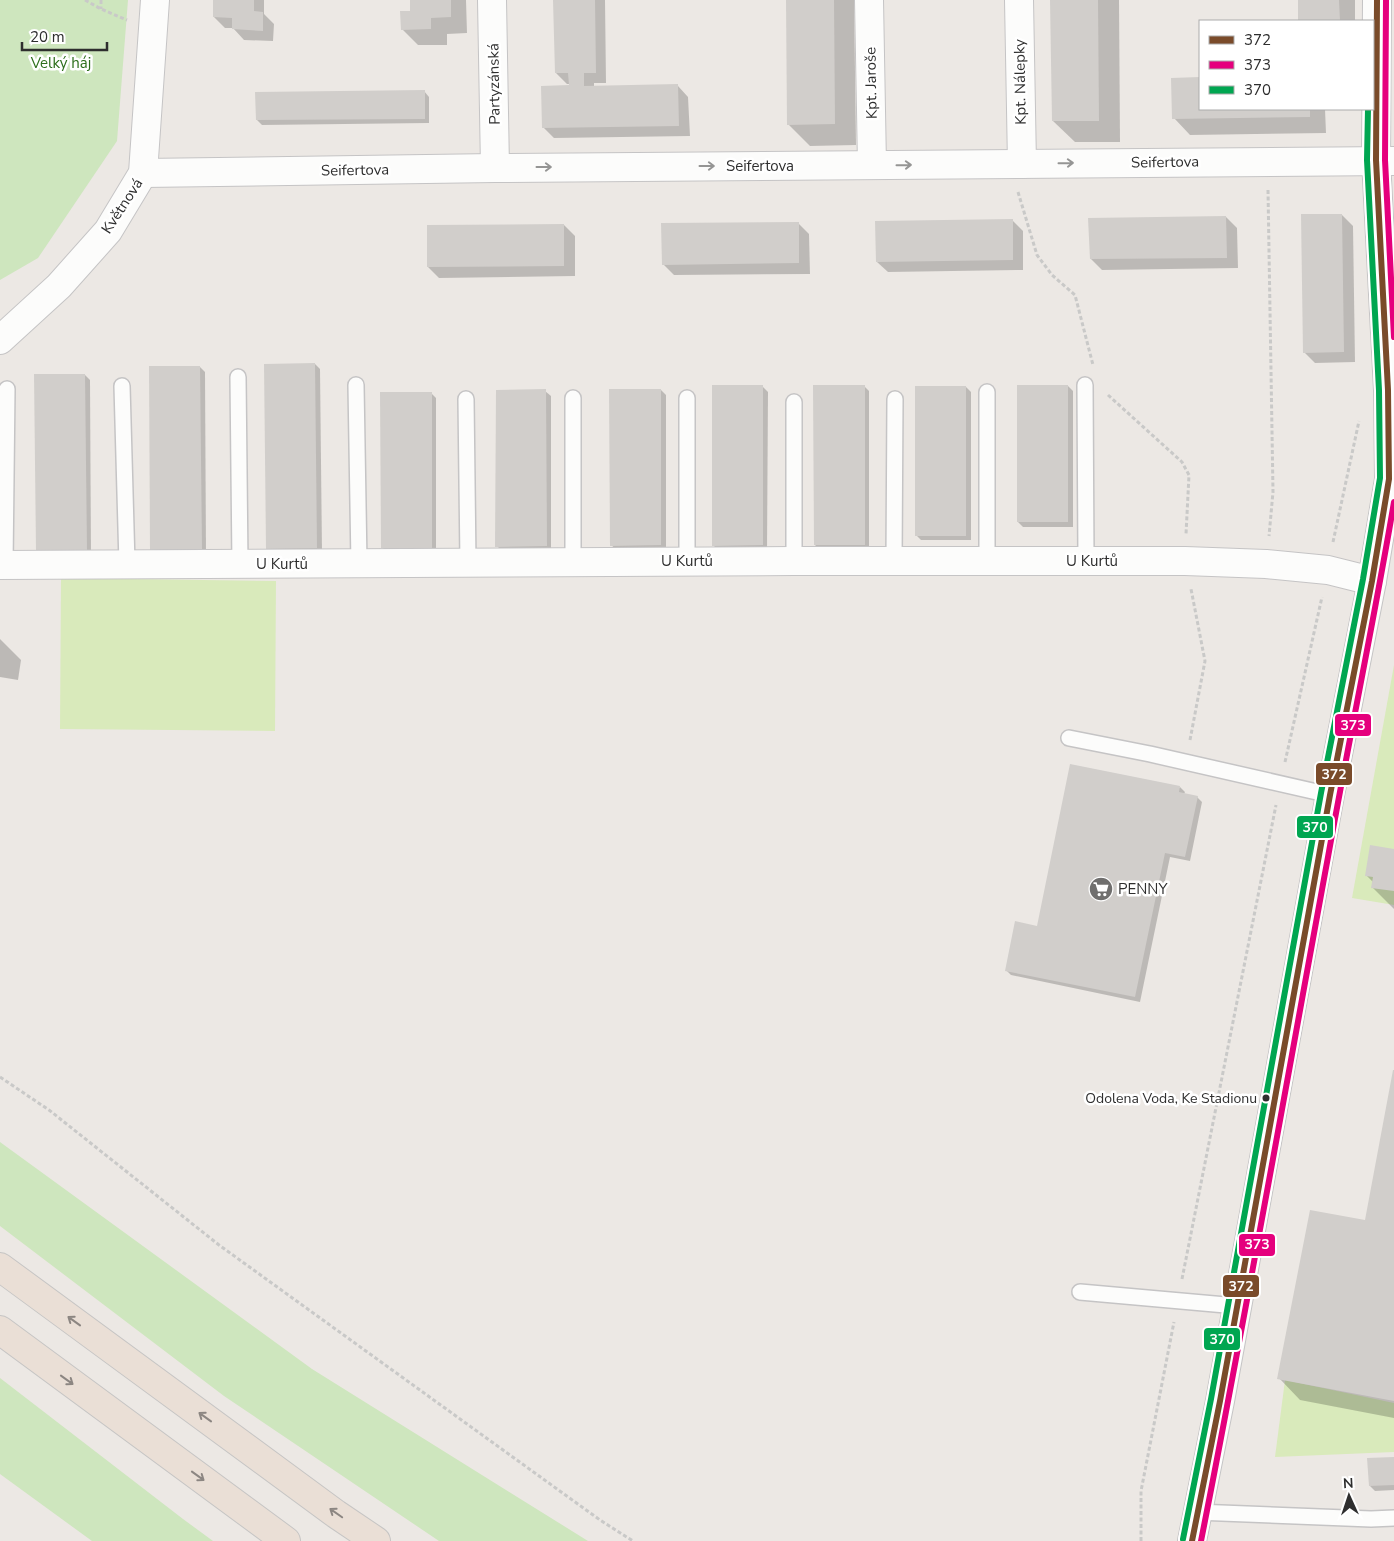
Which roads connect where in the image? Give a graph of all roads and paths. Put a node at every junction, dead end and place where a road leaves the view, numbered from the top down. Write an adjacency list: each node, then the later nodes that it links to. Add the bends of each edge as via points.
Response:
1 (101, 0): 7 (path)
2 (155, 0): 12 (street, Květnová)
3 (492, 0): 11 (street, Partyzánská)
4 (869, 0): 10 (street, Kpt. Jaroše)
5 (1019, 0): 13 (street, Kpt. Nálepky)
6 (1377, 0): 8 (street)
7 (101, 9)
8 (1385, 160): 9 (street, Seifertova); 42 (street, via 1389,479)
9 (1267, 161): 13 (street, Seifertova, one-way to 9); 39 (path, via 1273,492)
10 (872, 166): 11 (street, Seifertova, one-way to 10); 13 (street, Seifertova, one-way to 13)
11 (495, 168): 12 (street, Seifertova)
12 (144, 173): 14 (street, Květnová, via 102,238 59,286)
13 (1019, 175): 15 (path, via 1037,255 1052,275 1075,295)
14 (0, 340)
15 (1095, 371)
16 (238, 377): 37 (lane)
17 (356, 385): 38 (lane)
18 (1085, 385): 28 (lane)
19 (122, 386): 36 (lane)
20 (1104, 388): 33 (path, via 1182,462 1189,475)
21 (8, 389): 40 (lane)
22 (987, 392): 32 (lane)
23 (573, 398): 34 (lane)
24 (687, 398): 29 (lane)
25 (895, 398): 31 (lane)
26 (466, 399): 35 (lane)
27 (794, 402): 30 (lane)
28 (1086, 560): 32 (street, U Kurtů); 33 (street, U Kurtů)
29 (687, 561): 30 (street, U Kurtů); 34 (street, U Kurtů)
30 (794, 561): 31 (street, U Kurtů)
31 (894, 561): 32 (street, U Kurtů)
32 (987, 561)
33 (1185, 561): 39 (street, U Kurtů); 44 (path, via 1205,662)
34 (574, 562): 35 (street, U Kurtů)
35 (468, 563): 38 (street, U Kurtů)
36 (127, 564): 37 (street, U Kurtů); 40 (street, U Kurtů)
37 (240, 564): 38 (street, U Kurtů)
38 (359, 564)
39 (1266, 564): 41 (street, U Kurtů)
40 (3, 565)
41 (1328, 570): 42 (street, U Kurtů); 45 (path)
42 (1372, 581): 46 (street)
43 (1069, 738): 44 (lane)
44 (1185, 762): 45 (lane)
45 (1280, 784): 46 (lane); 50 (path)
46 (1330, 795): 51 (street)
47 (0, 1078): 57 (path, via 49,1110 219,1245)
48 (0, 1267): 56 (highway, one-way to 48)
49 (1080, 1292): 50 (lane)
50 (1178, 1301): 51 (lane); 58 (path, via 1141,1490)
51 (1237, 1306): 53 (street)
52 (0, 1330): 55 (highway, one-way to 55)
53 (1196, 1512): 54 (lane); 59 (street)
54 (1394, 1518)
55 (286, 1541)
56 (376, 1541)
57 (633, 1541)
58 (1141, 1541)
59 (1192, 1541)

